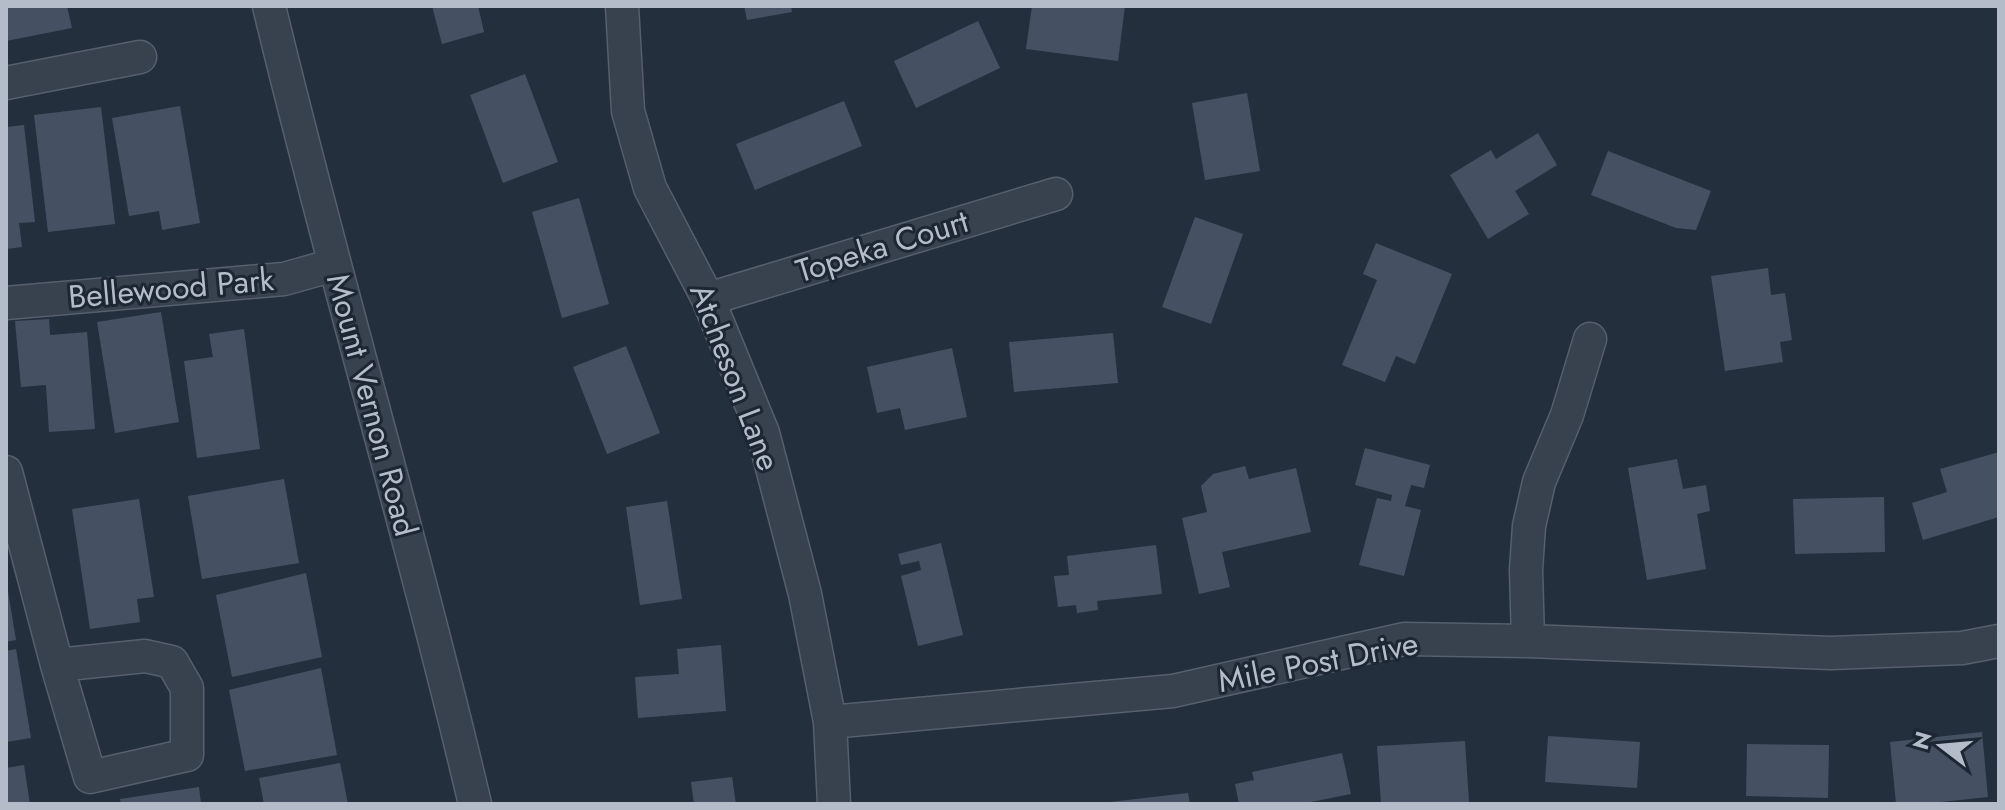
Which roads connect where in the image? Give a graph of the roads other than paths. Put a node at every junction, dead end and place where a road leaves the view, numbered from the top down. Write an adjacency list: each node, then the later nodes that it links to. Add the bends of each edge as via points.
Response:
1 (269, 6): 6 (street, Mount Vernon Road)
2 (622, 6): 7 (street, Atcheson Lane, via 628,111 650,188)
3 (140, 57): 4 (street)
4 (6, 83)
5 (1056, 194): 7 (street, Topeka Court)
6 (334, 265): 8 (street, Bellewood Park, via 284,279); 15 (street, Mount Vernon Road)
7 (708, 299): 14 (street, Atcheson Lane, via 763,433 805,594)
8 (6, 303)
9 (1590, 339): 11 (street, via 1539,482 1529,526)
10 (6, 472): 13 (street)
11 (1528, 641): 12 (street, Mile Post Drive, via 1831,653 1962,648); 14 (street, Mile Post Drive, via 1404,639 1173,691)
12 (1999, 641)
13 (57, 665): 13 (street, via 145,656 172,662 187,688 187,755 90,777)
14 (830, 722): 16 (street, Atcheson Lane)
15 (475, 804)
16 (834, 804)

